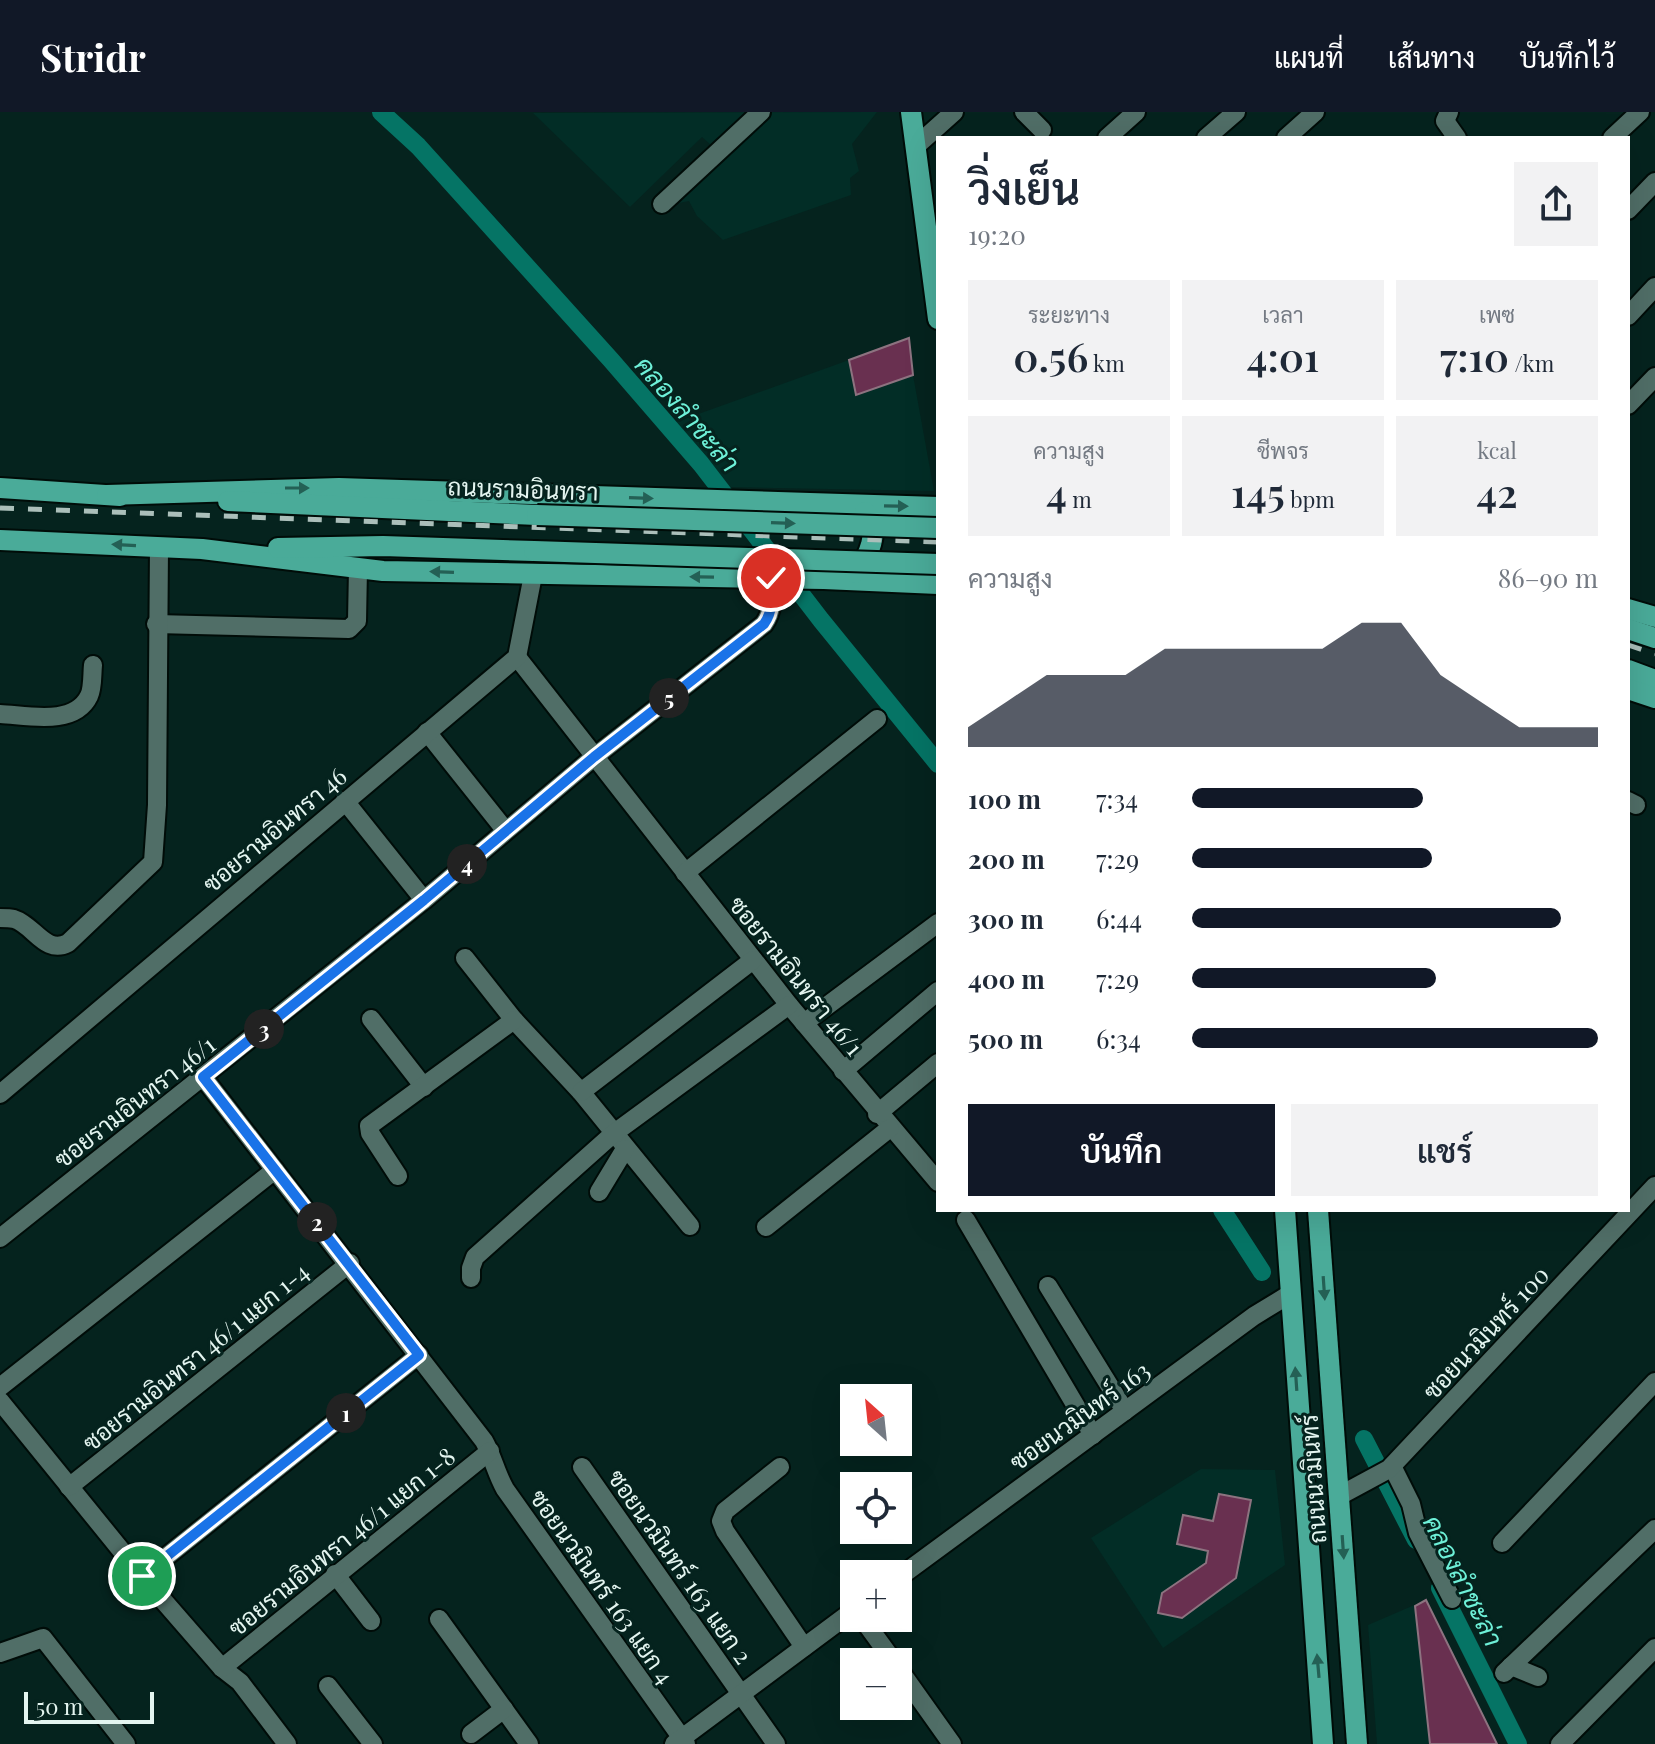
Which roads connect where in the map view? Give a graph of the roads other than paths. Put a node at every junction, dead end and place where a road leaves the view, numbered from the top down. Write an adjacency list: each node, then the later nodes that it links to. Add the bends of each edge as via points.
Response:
1 (761, 112): 18 (street)
2 (911, 112): 16 (main road)
3 (954, 112): 16 (street)
4 (1024, 112): 10 (street)
5 (1136, 112): 11 (street)
6 (1236, 112): 12 (street)
7 (1315, 112): 13 (street)
8 (1640, 112): 15 (street)
9 (1441, 114): 14 (street)
10 (1042, 130)
11 (1109, 136)
12 (1208, 136)
13 (1288, 136)
14 (1455, 136)
15 (1614, 136)
16 (916, 146): 21 (main road)
17 (1655, 182): 19 (street)
18 (662, 204)
19 (1630, 208)
20 (1655, 287): 22 (street)
21 (936, 294)
22 (1630, 314)
23 (1655, 377): 24 (street)
24 (1630, 403)
25 (0, 488): 26 (main road, ถนนรามอินทรา)
26 (107, 495): 27 (main road, ถนนรามอินทรา, one-way to 27, via 339,488); 29 (main road, ถนนรามอินทรา, one-way to 29, bridge)
27 (855, 505): 28 (main road, ถนนรามอินทรา, one-way to 28); 37 (main road, via 869,518 873,541)
28 (936, 507)
29 (936, 528)
30 (0, 540): 31 (main road, one-way to 30)
31 (159, 547): 32 (main road); 41 (street)
32 (202, 549): 33 (main road, bridge, via 383,546); 34 (main road)
33 (936, 564)
34 (358, 568): 35 (main road, one-way to 34); 41 (street, via 357,621 349,629)
35 (533, 575): 36 (main road, one-way to 35); 44 (street)
36 (775, 578): 37 (main road); 53 (street, ซอยรามอินทรา 46/1, via 764,624)
37 (850, 580): 38 (main road)
38 (936, 584)
39 (1630, 610): 40 (main road)
40 (1655, 617)
41 (156, 624): 58 (street, via 153,862 60,947 16,919)
42 (1630, 630): 43 (main road)
43 (1655, 638)
44 (517, 657): 52 (street, ซอยรามอินทรา 46); 53 (street)
45 (93, 665): 50 (street, via 89,696 62,717)
46 (1630, 671): 47 (main road)
47 (1655, 680)
48 (1630, 690): 49 (main road)
49 (1655, 698)
50 (0, 714)
51 (877, 719): 56 (street)
52 (427, 732): 54 (street, ซอยรามอินทรา 46); 55 (street)
53 (594, 757): 55 (street, ซอยรามอินทรา 46/1); 56 (street, ซอยรามอินทรา 46/1)
54 (345, 801): 57 (street); 72 (street, ซอยรามอินทรา 46)
55 (505, 830): 57 (street, ซอยรามอินทรา 46/1)
56 (685, 873): 61 (street, ซอยรามอินทรา 46/1)
57 (424, 900): 69 (street, ซอยรามอินทรา 46/1)
58 (0, 918)
59 (936, 924): 66 (street)
60 (465, 958): 65 (street)
61 (753, 960): 63 (street, ซอยรามอินทรา 46/1); 71 (street)
62 (936, 993): 68 (street)
63 (789, 1005): 66 (street, ซอยรามอินทรา 46/1); 75 (street)
64 (371, 1019): 70 (street)
65 (514, 1020): 70 (street); 71 (street)
66 (804, 1023): 68 (street, ซอยรามอินทรา 46/1)
67 (936, 1065): 73 (street)
68 (843, 1071): 73 (street, ซอยรามอินทรา 46/1)
69 (203, 1077): 77 (street, ซอยนวมินทร์ 163 แยก 4); 87 (street, ซอยรามอินทรา 46/1)
70 (424, 1087): 78 (street, via 369,1126)
71 (581, 1092): 75 (street)
72 (0, 1094)
73 (877, 1114): 74 (street, ซอยรามอินทรา 46/1)
74 (890, 1128): 79 (street, ซอยรามอินทรา 46/1); 86 (street)
75 (613, 1134): 76 (street); 89 (street, via 475,1257)
76 (625, 1149): 81 (street); 85 (street)
77 (275, 1170): 88 (street, ซอยนวมินทร์ 163 แยก 4); 94 (street)
78 (398, 1176)
79 (936, 1180)
80 (1655, 1186): 101 (street, ซอยนวมินทร์ 100)
81 (599, 1192)
82 (1285, 1212): 91 (main road, ถนนนวมินทร์)
83 (1318, 1212): 103 (main road, ถนนนวมินทร์, one-way to 103)
84 (966, 1220): 97 (street)
85 (690, 1226)
86 (766, 1227)
87 (0, 1238)
88 (350, 1263): 92 (street, ซอยนวมินทร์ 163 แยก 4); 102 (street, ซอยรามอินทรา 46/1 แยก 1-4)
89 (471, 1278)
90 (1048, 1286): 96 (street)
91 (1290, 1294): 96 (street, ซอยนวมินทร์ 163); 130 (main road, ถนนนวมินทร์, one-way to 91)
92 (419, 1355): 98 (street, ซอยนวมินทร์ 163 แยก 4); 108 (street)
93 (1655, 1382): 105 (street)
94 (0, 1387)
95 (0, 1401): 102 (street)
96 (1125, 1411): 97 (street, ซอยนวมินทร์ 163)
97 (1093, 1435): 106 (street, ซอยนวมินทร์ 163)
98 (490, 1451): 107 (street, ซอยรามอินทรา 46/1 แยก 1-8); 123 (street, ซอยนวมินทร์ 163 แยก 4, via 505,1489)
99 (582, 1467): 120 (street, ซอยนวมินทร์ 163 แยก 2)
100 (780, 1467): 113 (street, via 725,1511 721,1521)
101 (1391, 1468): 103 (street, ซอยนวมินทร์ 100); 109 (street)
102 (69, 1487): 108 (street)
103 (1339, 1496): 131 (main road, ถนนนวมินทร์, one-way to 131)
104 (1655, 1529): 117 (street, via 1507,1670)
105 (1502, 1543)
106 (912, 1568)
107 (335, 1574): 112 (street); 116 (street, ซอยรามอินทรา 46/1 แยก 1-8)
108 (142, 1576): 116 (street)
109 (1452, 1599)
110 (439, 1619): 121 (street)
111 (840, 1620): 113 (street)
112 (371, 1621)
113 (804, 1647): 120 (street)
114 (1655, 1648): 132 (street)
115 (0, 1653): 124 (street, via 43,1638)
116 (222, 1668): 125 (street, via 240,1682)
117 (1538, 1677)
118 (328, 1686): 126 (street)
119 (912, 1688): 129 (street)
120 (740, 1694): 123 (street); 128 (street, ซอยนวมินทร์ 163 แยก 2)
121 (504, 1709): 122 (street); 127 (street)
122 (471, 1734)
123 (680, 1742)
124 (126, 1744)
125 (287, 1744)
126 (373, 1744)
127 (529, 1744)
128 (776, 1744)
129 (952, 1744)
130 (1323, 1744)
131 (1357, 1744)
132 (1560, 1744)

